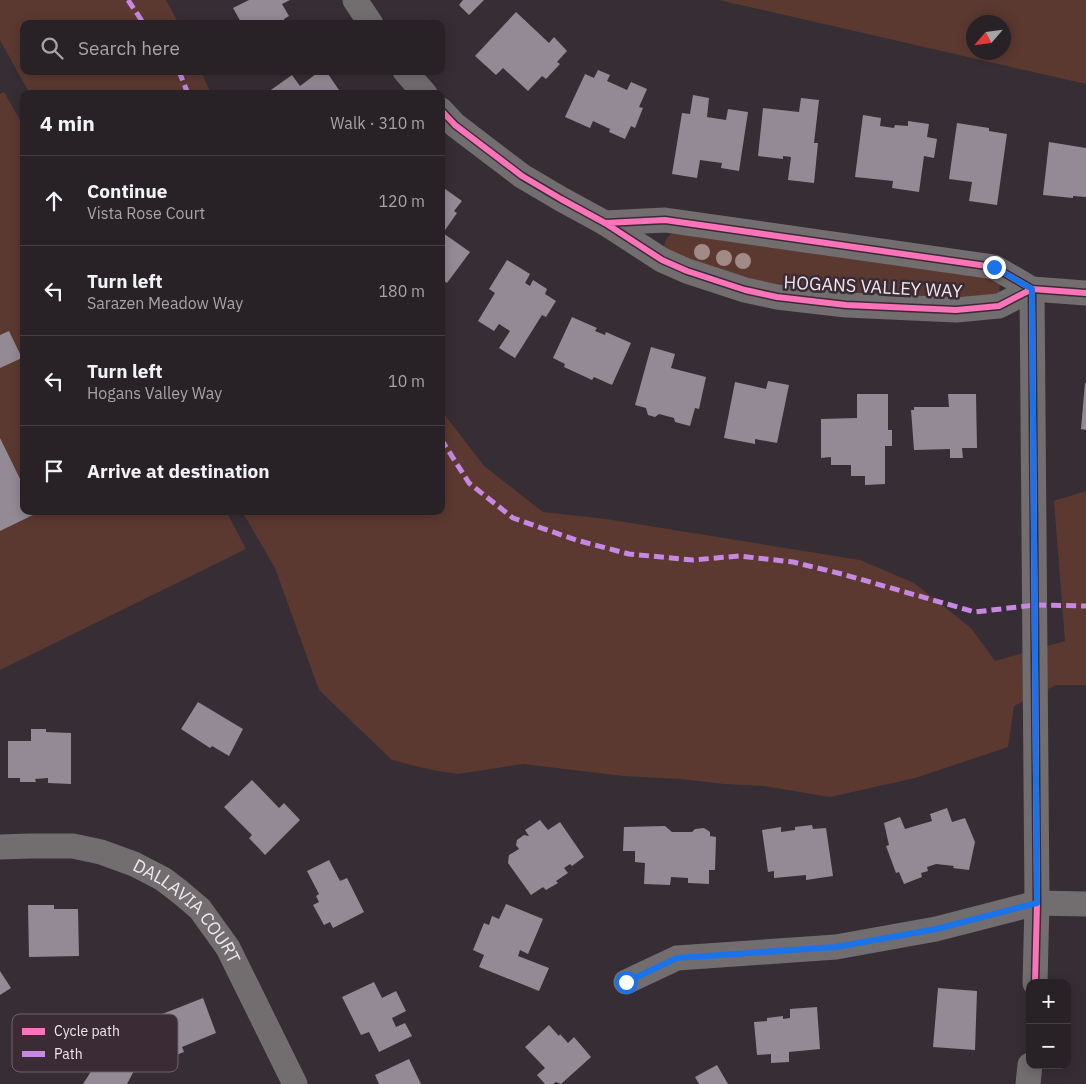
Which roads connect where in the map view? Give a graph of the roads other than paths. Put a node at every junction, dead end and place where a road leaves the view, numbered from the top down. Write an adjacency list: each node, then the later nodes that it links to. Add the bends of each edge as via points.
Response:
1 (355, 0): 2 (street)
2 (368, 20)
3 (408, 75): 4 (street)
4 (422, 90)
5 (445, 114): 6 (street, HOGANS VALLEY WAY, via 522,176)
6 (605, 223): 7 (street, HOGANS VALLEY WAY, via 665,220 994,267); 7 (street, HOGANS VALLEY WAY, via 662,260 687,271 777,297 846,305 956,310 999,306)
7 (1032, 289): 8 (street, HOGANS VALLEY WAY); 10 (street)
8 (1086, 293)
9 (0, 848): 15 (street, DALLAVIA COURT, via 73,846 101,852 134,864 180,892 200,909 228,948)
10 (1037, 903): 11 (street); 12 (street); 13 (street, via 936,929 836,947 677,958)
11 (1086, 904)
12 (1035, 979)
13 (626, 982)
14 (1030, 1069): 16 (street)
15 (295, 1084)
16 (1028, 1084)

